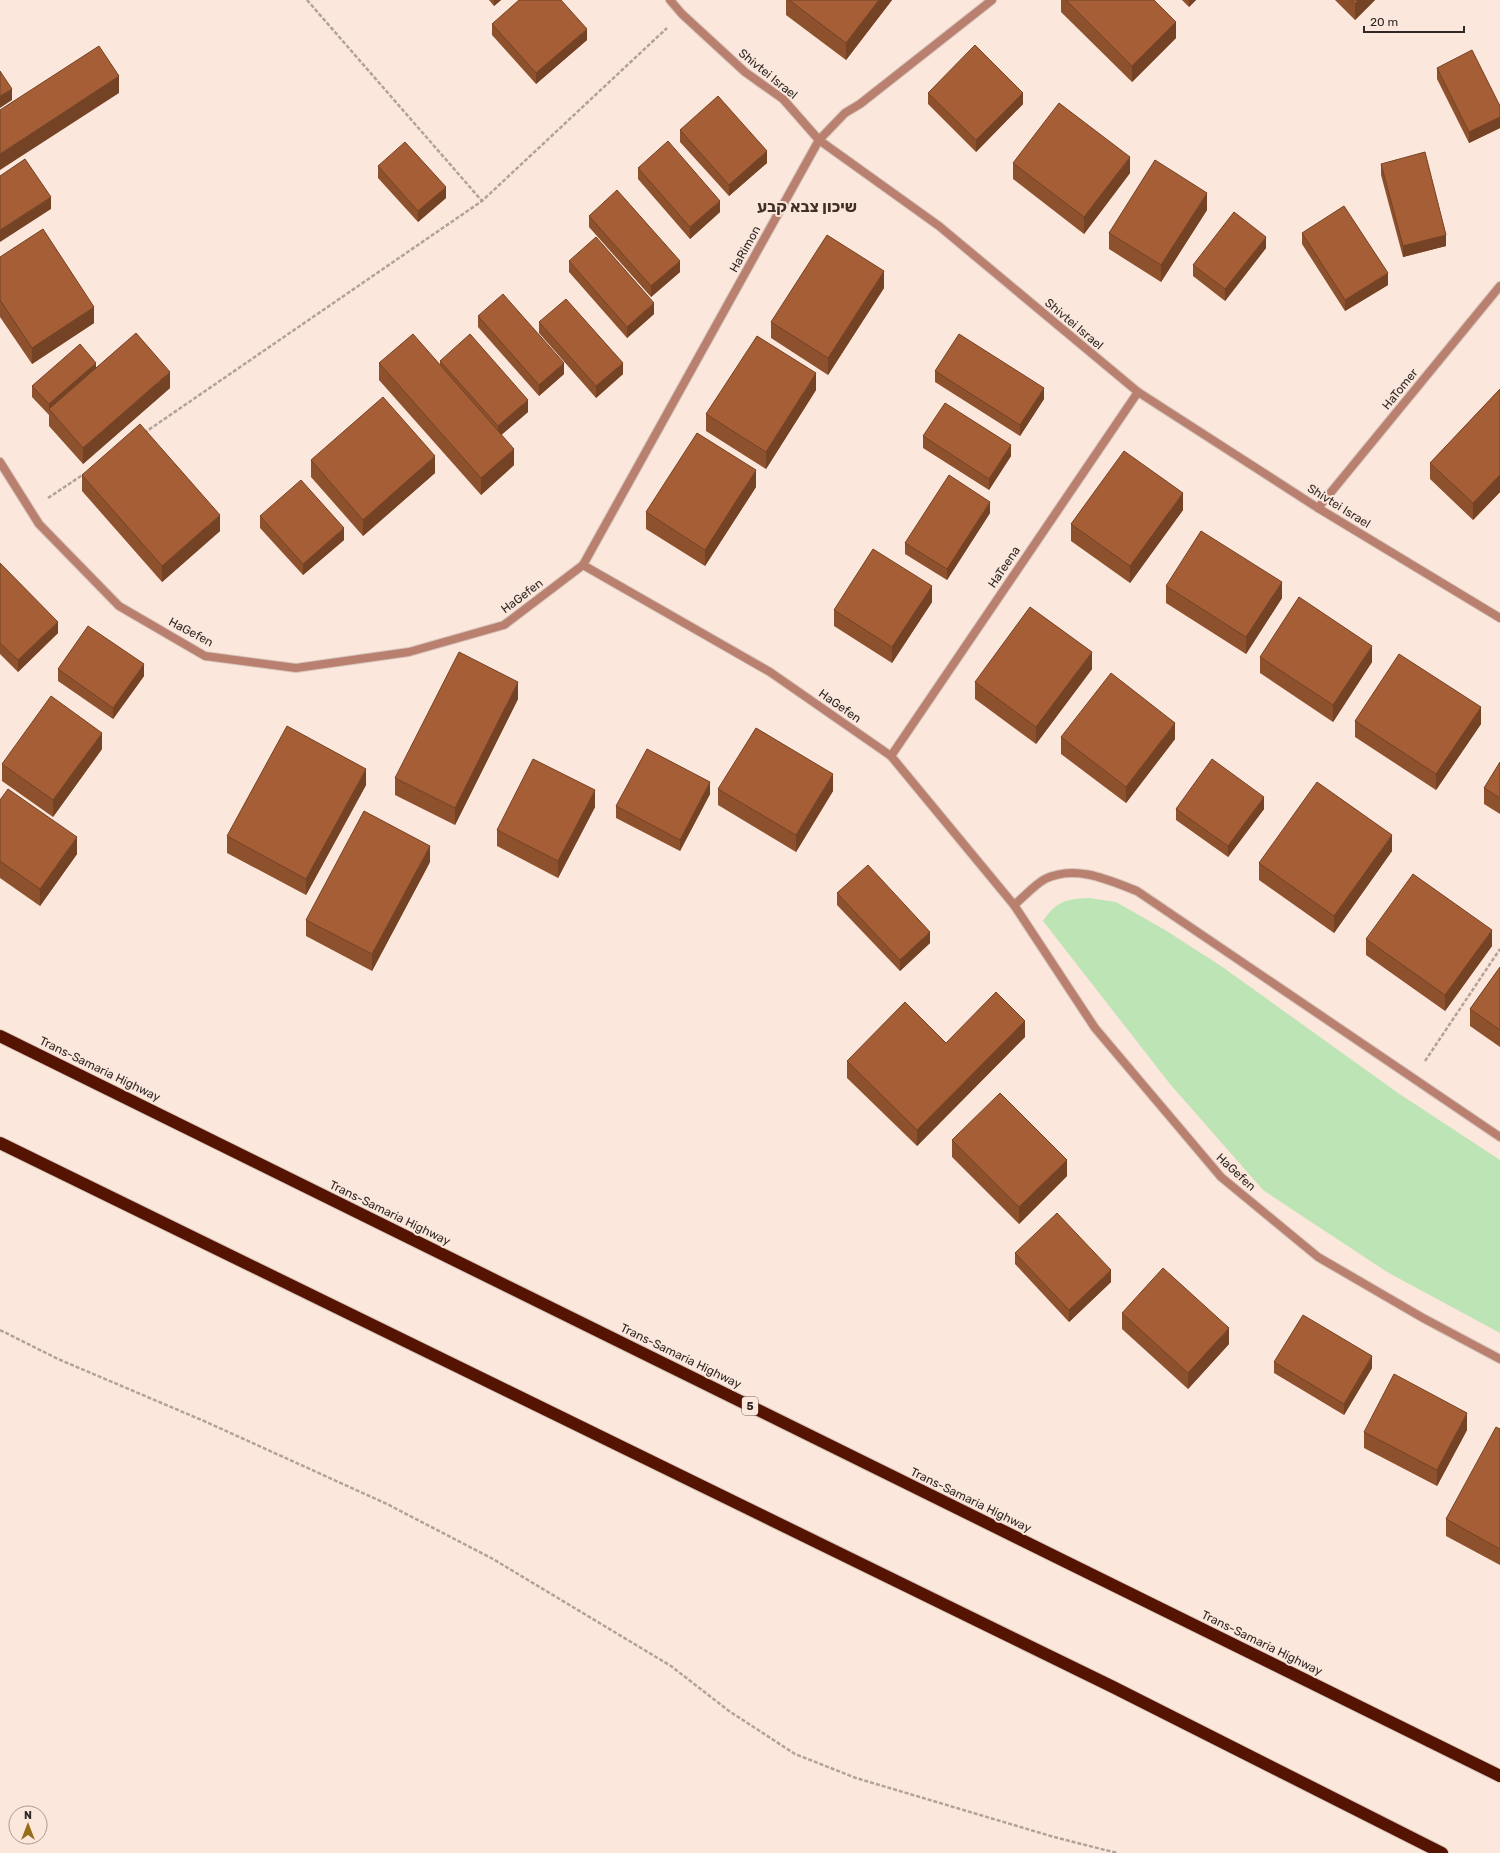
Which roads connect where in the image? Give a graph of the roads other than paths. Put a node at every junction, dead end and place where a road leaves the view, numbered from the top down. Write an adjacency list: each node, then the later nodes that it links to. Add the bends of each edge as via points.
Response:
1 (670, 0): 3 (street, Shivtei Israel, via 745,72 783,99)
2 (992, 0): 3 (street, HaRimon, via 860,104 845,113)
3 (819, 140): 5 (street, Shivtei Israel, via 939,226); 8 (street, HaRimon)
4 (1500, 286): 7 (street, HaTomer)
5 (1138, 392): 7 (street, Shivtei Israel); 10 (street, HaTeena)
6 (0, 462): 8 (street, HaGefen, via 39,524 119,606 205,656 296,668 409,652 504,625)
7 (1318, 508): 9 (street, Shivtei Israel)
8 (583, 565): 10 (street, HaGefen, via 770,672)
9 (1500, 618)
10 (891, 756): 11 (street, HaGefen)
11 (1014, 905): 13 (street, via 1044,880 1061,873 1099,876 1137,891); 15 (street, HaGefen, via 1095,1028 1221,1178 1318,1257)
12 (0, 1036): 16 (highway, Trans-Samaria Highway / 5)
13 (1500, 1137)
14 (2, 1144): 17 (highway, via 1113,1687)
15 (1500, 1359)
16 (1500, 1776)
17 (1442, 1853)

